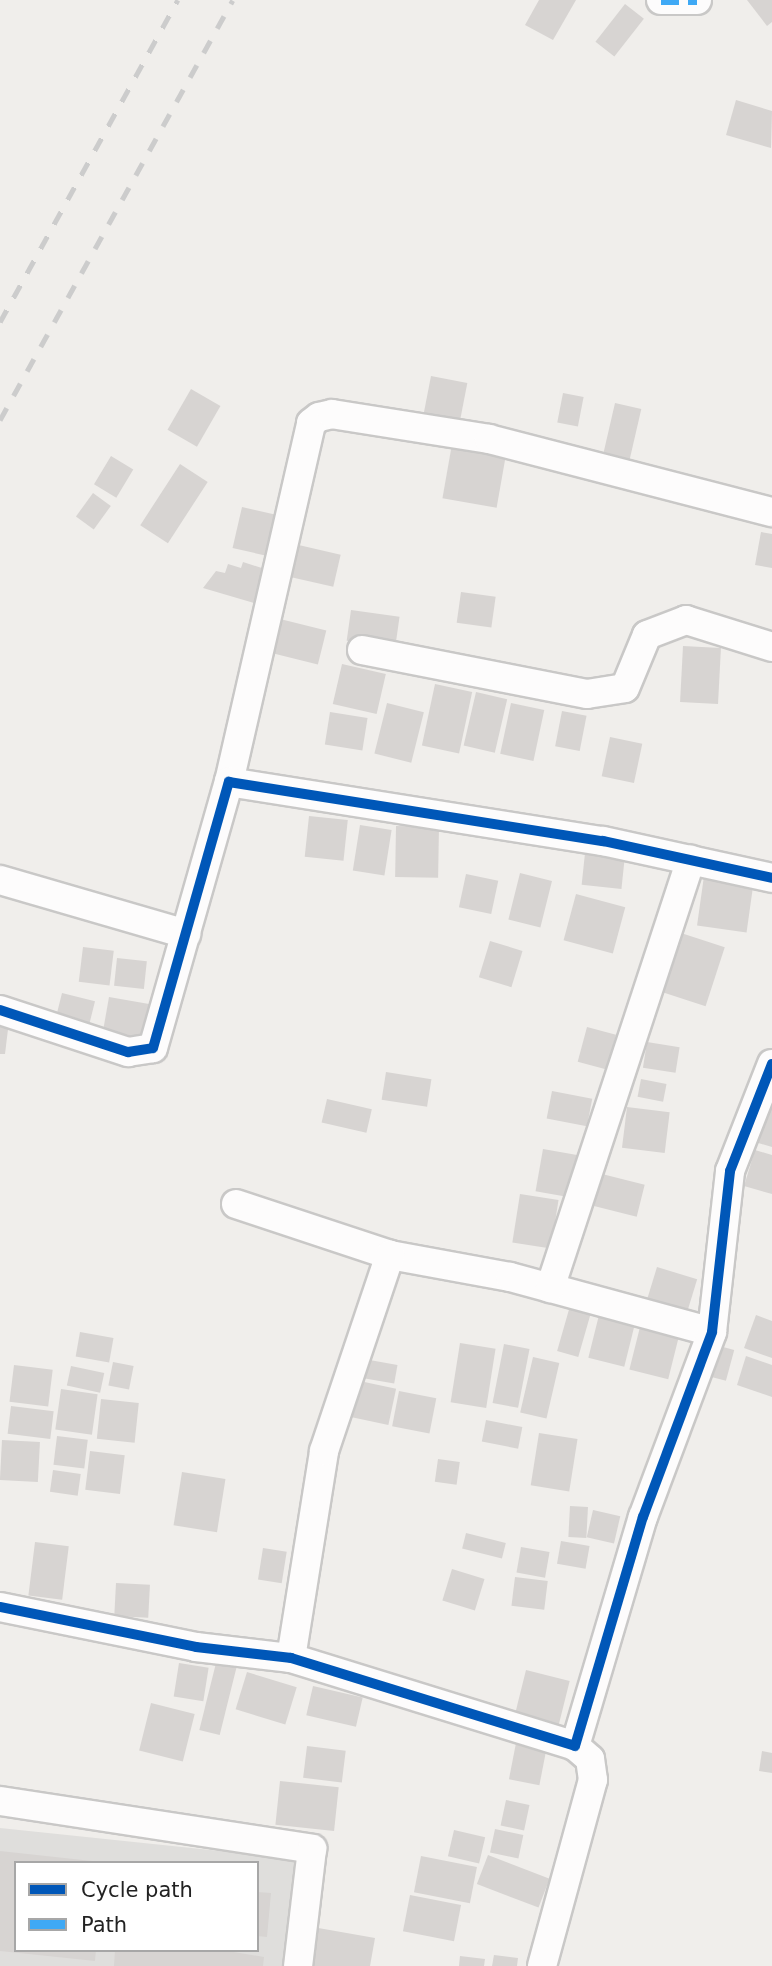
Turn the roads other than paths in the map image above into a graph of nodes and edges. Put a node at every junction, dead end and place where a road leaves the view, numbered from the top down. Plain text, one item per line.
1 (661, 0) edge
2 (698, 0) edge
3 (772, 512) edge
4 (772, 647) edge
5 (362, 650) dead end
6 (229, 782) junction
7 (691, 860) junction
8 (772, 878) edge
9 (0, 880) edge
10 (186, 934) junction
11 (0, 1010) edge
12 (772, 1064) edge
13 (236, 1204) dead end
14 (390, 1255) junction
15 (550, 1288) junction
16 (712, 1332) junction
17 (0, 1606) edge
18 (291, 1658) junction
19 (575, 1746) junction
20 (0, 1801) edge
21 (298, 1966) edge
22 (542, 1966) edge

1 - 2 street
3 - 6 street
4 - 5 street
6 - 7 street
6 - 10 street
7 - 8 street
7 - 15 street
9 - 10 street
10 - 11 street
12 - 16 street
13 - 14 street
14 - 15 street
14 - 18 street
15 - 16 street
16 - 19 street
17 - 18 street
18 - 19 street
19 - 22 street
20 - 21 street

